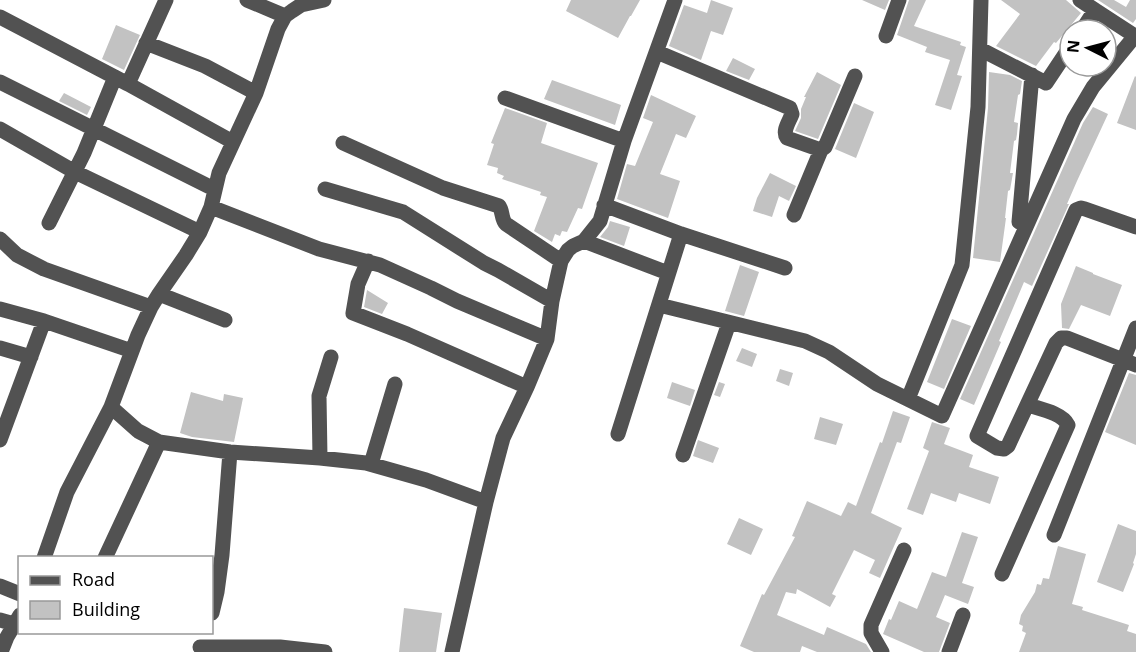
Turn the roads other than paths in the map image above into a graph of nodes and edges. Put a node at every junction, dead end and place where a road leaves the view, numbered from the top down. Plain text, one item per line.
1 (166, 0) edge
2 (247, 0) edge
3 (324, 0) edge
4 (675, 0) edge
5 (899, 0) edge
6 (981, 0) edge
7 (1080, 0) edge
8 (1095, 10) junction
9 (285, 16) junction
10 (0, 17) edge
11 (1090, 18) edge
12 (886, 36) dead end
13 (146, 43) junction
14 (980, 49) junction
15 (657, 52) junction
16 (1058, 65) edge
17 (1032, 75) junction
18 (855, 76) dead end
19 (122, 80) junction
20 (0, 82) edge
21 (256, 93) junction
22 (505, 98) dead end
23 (0, 129) edge
24 (94, 130) junction
25 (624, 141) junction
26 (233, 142) junction
27 (344, 143) dead end
28 (821, 150) junction
29 (75, 172) junction
30 (214, 189) junction
31 (325, 189) dead end
32 (604, 205) junction
33 (211, 207) junction
34 (795, 215) dead end
35 (1019, 222) dead end
36 (49, 223) dead end
37 (1136, 227) edge
38 (200, 232) junction
39 (681, 234) junction
40 (0, 239) edge
41 (584, 241) junction
42 (368, 261) junction
43 (561, 261) junction
44 (785, 268) dead end
45 (668, 273) junction
46 (155, 301) junction
47 (552, 301) junction
48 (659, 305) junction
49 (0, 309) edge
50 (225, 320) dead end
51 (44, 321) junction
52 (729, 323) junction
53 (1136, 328) edge
54 (547, 339) junction
55 (0, 348) edge
56 (132, 351) junction
57 (31, 357) junction
58 (331, 357) dead end
59 (1129, 363) edge
60 (395, 384) dead end
61 (527, 387) junction
62 (908, 399) junction
63 (1028, 405) junction
64 (111, 407) junction
65 (618, 434) dead end
66 (0, 441) edge
67 (159, 442) junction
68 (230, 452) junction
69 (683, 455) dead end
70 (320, 458) junction
71 (371, 464) junction
72 (486, 502) junction
73 (1054, 535) dead end
74 (904, 550) dead end
75 (45, 556) edge
76 (106, 556) edge
77 (1002, 574) dead end
78 (0, 586) edge
79 (18, 593) edge
80 (213, 609) edge
81 (963, 615) dead end
82 (11, 620) edge
83 (201, 644) edge
84 (1, 652) edge
85 (325, 652) edge
86 (452, 652) edge
87 (882, 652) edge
88 (949, 652) edge

1 - 13 street
2 - 9 street
3 - 9 street
4 - 15 street
5 - 12 street
6 - 14 street
7 - 8 street
8 - 11 street
8 - 62 street
9 - 21 street
10 - 19 street
13 - 19 street
13 - 21 street
14 - 17 street
14 - 62 street
15 - 25 street
15 - 28 street
16 - 17 street
17 - 35 street
18 - 28 street
19 - 24 street
19 - 26 street
20 - 24 street
21 - 26 street
22 - 25 street
23 - 29 street
24 - 29 street
24 - 30 street
25 - 32 street
26 - 30 street
27 - 43 street
28 - 34 street
29 - 36 street
29 - 38 street
30 - 33 street
31 - 47 street
32 - 39 street
32 - 41 street
33 - 38 street
33 - 42 street
37 - 63 street
38 - 46 street
39 - 44 street
39 - 45 street
40 - 46 street
41 - 43 street
41 - 45 street
42 - 54 street
42 - 61 street
43 - 47 street
45 - 48 street
46 - 50 street
46 - 56 street
47 - 54 street
48 - 52 street
48 - 65 street
49 - 51 street
51 - 56 street
51 - 57 street
52 - 62 street
52 - 69 street
53 - 59 street
54 - 61 street
55 - 57 street
56 - 64 street
57 - 66 street
58 - 70 street
59 - 63 street
59 - 73 street
60 - 71 street
61 - 72 street
63 - 77 street
64 - 67 street
64 - 75 street
67 - 68 street
67 - 76 street
68 - 70 street
68 - 80 street
70 - 71 street
71 - 72 street
72 - 86 street
74 - 87 street
78 - 79 street
81 - 88 street
82 - 84 street
83 - 85 street

